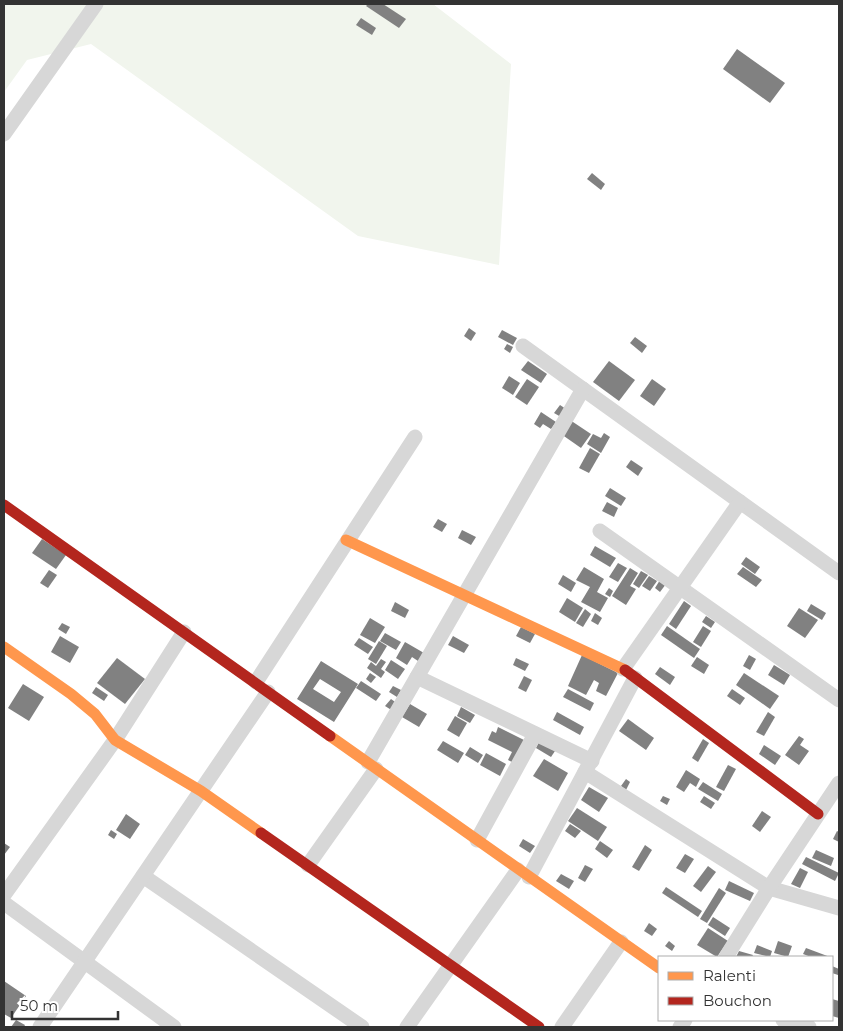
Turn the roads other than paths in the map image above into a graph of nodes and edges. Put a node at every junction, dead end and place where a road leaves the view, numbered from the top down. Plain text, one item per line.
1 (96, 4) edge
2 (4, 134) edge
3 (524, 346) dead end
4 (583, 389) junction
5 (415, 437) dead end
6 (740, 502) junction
7 (4, 505) edge
8 (600, 531) dead end
9 (346, 540) junction
10 (839, 573) edge
11 (680, 588) junction
12 (464, 595) junction
13 (184, 632) junction
14 (4, 648) edge
15 (629, 674) junction
16 (417, 677) junction
17 (256, 682) junction
18 (268, 692) junction
19 (839, 700) edge
20 (535, 734) junction
21 (115, 740) junction
22 (372, 766) junction
23 (588, 766) junction
24 (839, 783) edge
25 (201, 791) junction
26 (818, 814) junction
27 (477, 840) junction
28 (308, 865) junction
29 (524, 873) junction
30 (143, 876) junction
31 (769, 888) junction
32 (4, 894) edge
33 (4, 903) edge
34 (839, 908) edge
35 (621, 942) junction
36 (727, 956) edge
37 (83, 962) junction
38 (449, 966) junction
39 (658, 967) edge
40 (786, 1021) edge
41 (40, 1027) edge
42 (174, 1027) edge
43 (362, 1027) edge
44 (407, 1027) edge
45 (539, 1027) edge
46 (562, 1027) edge
47 (809, 1027) edge

1 - 2 street
3 - 4 street
4 - 6 street
4 - 12 street
5 - 9 street
6 - 10 street
6 - 11 street
7 - 13 street
8 - 11 street
9 - 12 street
9 - 17 street
11 - 15 street
11 - 19 street
12 - 15 street
12 - 16 street
13 - 17 street
13 - 21 street
14 - 21 street
15 - 23 street
15 - 26 street
16 - 20 street
16 - 22 street
17 - 18 street
18 - 22 street
18 - 25 street
20 - 23 street
20 - 27 street
21 - 25 street
21 - 32 street
22 - 27 street
22 - 28 street
23 - 29 street
23 - 31 street
24 - 26 street
25 - 28 street
25 - 30 street
26 - 31 street
27 - 29 street
28 - 38 street
29 - 35 street
29 - 38 street
30 - 37 street
30 - 43 street
31 - 34 street
31 - 36 street
33 - 37 street
35 - 39 street
35 - 46 street
37 - 41 street
37 - 42 street
38 - 44 street
38 - 45 street
40 - 47 street

